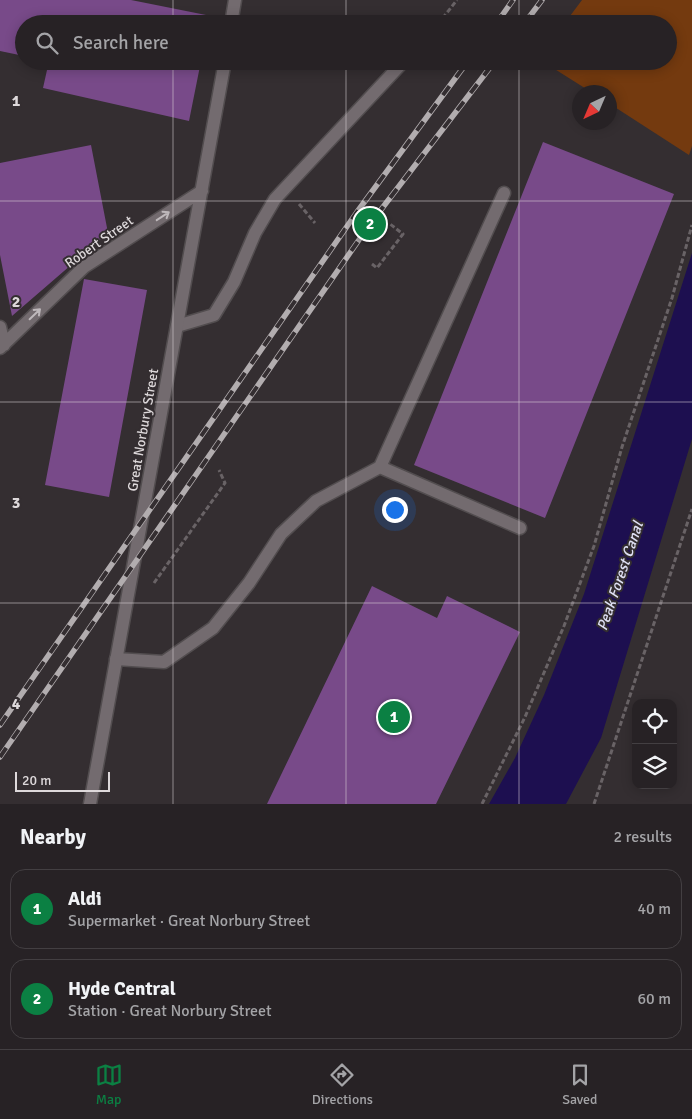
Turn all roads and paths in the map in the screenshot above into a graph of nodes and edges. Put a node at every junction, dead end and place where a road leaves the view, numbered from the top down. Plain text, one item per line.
1 (235, 0) edge
2 (457, 0) edge
3 (232, 15) edge
4 (445, 15) edge
5 (223, 70) edge
6 (396, 70) edge
7 (202, 190) junction
8 (504, 193) dead end
9 (390, 224) dead end
10 (692, 225) edge
11 (372, 264) dead end
12 (178, 326) junction
13 (0, 327) edge
14 (2, 346) edge
15 (380, 467) junction
16 (220, 470) dead end
17 (692, 510) edge
18 (520, 528) dead end
19 (129, 589) junction
20 (116, 659) junction
21 (90, 804) edge
22 (482, 804) edge
23 (594, 804) edge

1 - 3 street
2 - 4 path
5 - 7 street, Great Norbury Street
6 - 12 street
7 - 12 street, Great Norbury Street
14 -> 7 street, Robert Street
8 - 15 street
9 - 11 path
10 - 22 path
12 - 19 street, Great Norbury Street
13 - 14 street
15 - 18 street
15 - 20 street
16 - 19 path
17 - 23 path
19 - 20 street, Great Norbury Street
20 - 21 street, Great Norbury Street

